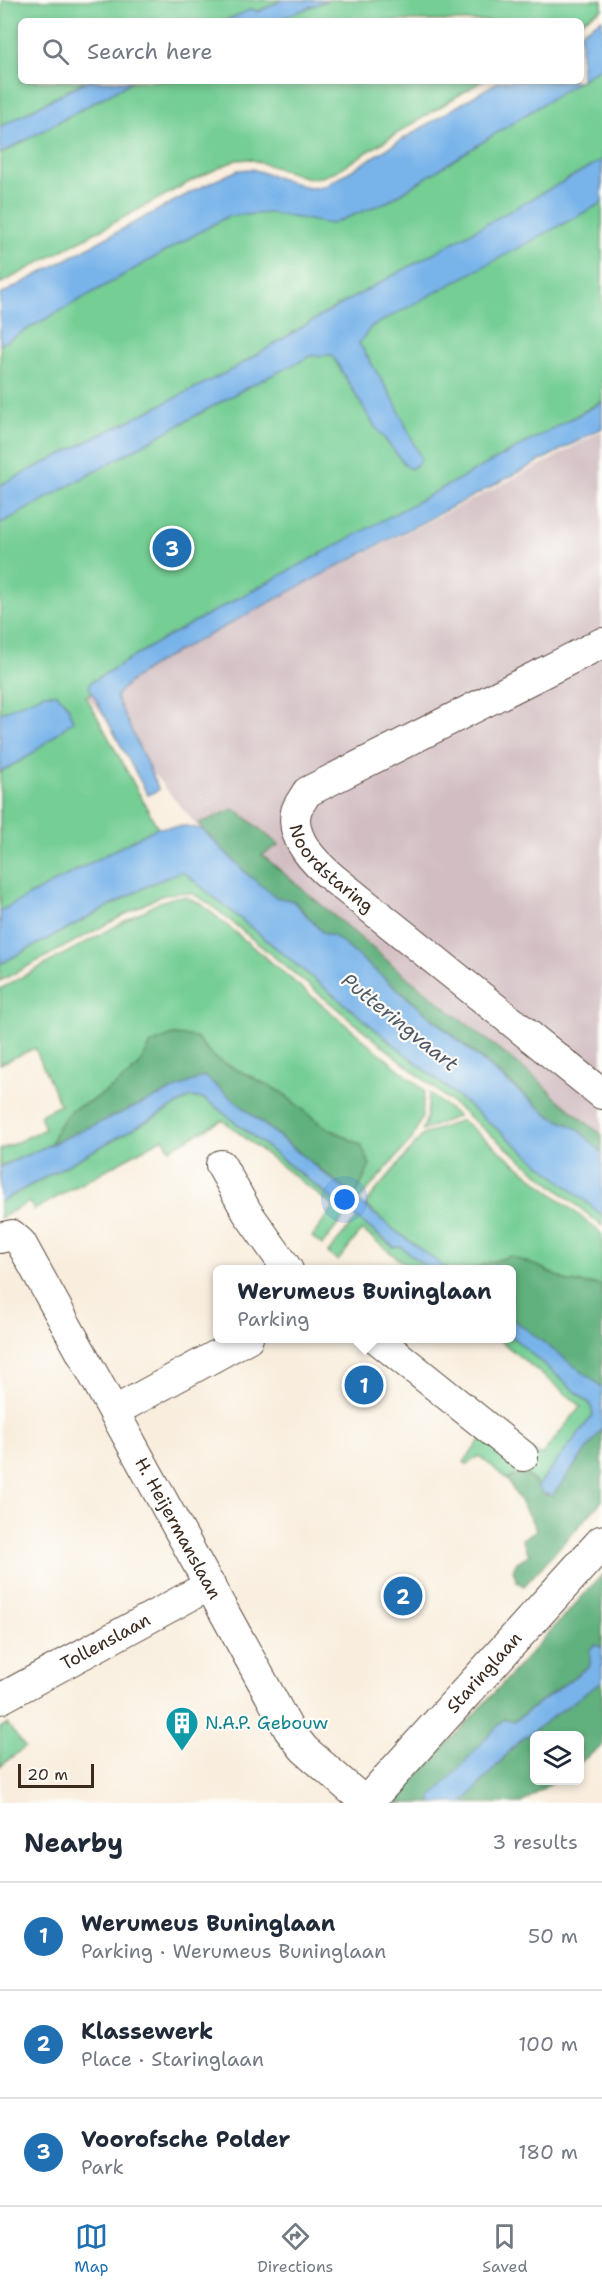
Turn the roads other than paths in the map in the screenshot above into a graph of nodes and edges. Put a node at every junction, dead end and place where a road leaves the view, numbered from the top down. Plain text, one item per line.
1 (602, 643) edge
2 (602, 1094) edge
3 (221, 1165) dead end
4 (6, 1237) edge
5 (285, 1265) edge
6 (239, 1343) edge
7 (382, 1343) edge
8 (115, 1412) junction
9 (523, 1456) dead end
10 (602, 1542) edge
11 (210, 1585) junction
12 (1, 1695) edge
13 (366, 1803) edge

1 - 2 street, Noordstaring
3 - 5 street
4 - 8 street, H. Heijermanslaan
6 - 8 street
7 - 9 street
8 - 11 street, H. Heijermanslaan
10 - 13 street, Staringlaan
11 - 12 street, Tollenslaan
11 - 13 street, H. Heijermanslaan

